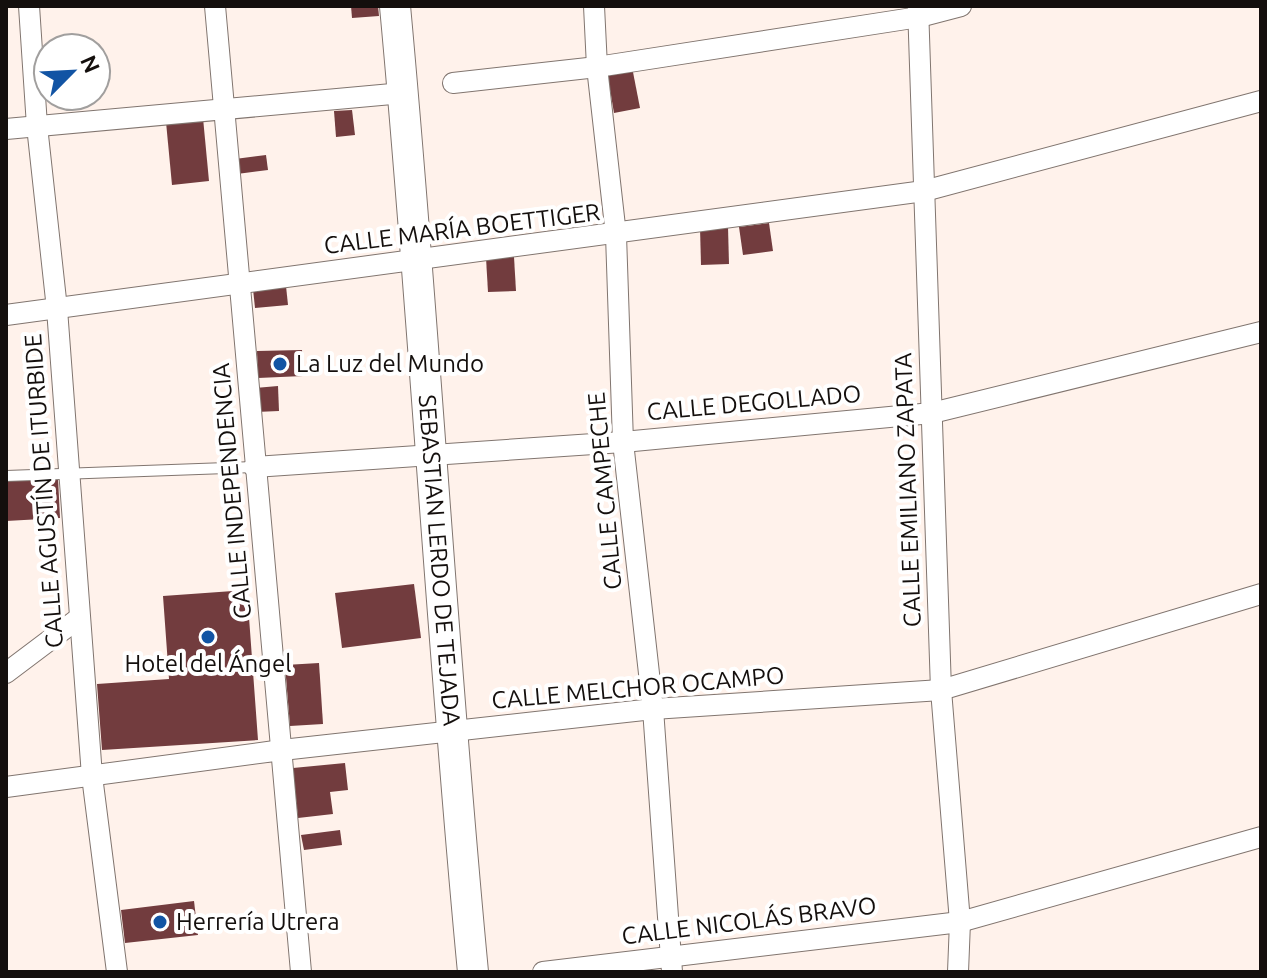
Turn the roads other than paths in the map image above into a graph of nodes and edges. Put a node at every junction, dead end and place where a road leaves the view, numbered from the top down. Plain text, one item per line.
1 (29, 6) edge
2 (215, 6) edge
3 (395, 6) edge
4 (594, 6) edge
5 (961, 6) edge
6 (918, 11) edge
7 (597, 67) junction
8 (453, 83) dead end
9 (403, 93) junction
10 (1261, 101) edge
11 (224, 108) junction
12 (37, 126) junction
13 (6, 129) edge
14 (924, 191) junction
15 (616, 235) junction
16 (414, 261) junction
17 (241, 283) junction
18 (57, 309) junction
19 (6, 315) edge
20 (1261, 332) edge
21 (932, 413) junction
22 (623, 442) junction
23 (434, 455) junction
24 (254, 467) junction
25 (70, 472) junction
26 (6, 476) edge
27 (1261, 594) edge
28 (79, 618) junction
29 (6, 673) edge
30 (941, 690) junction
31 (653, 709) junction
32 (450, 732) junction
33 (282, 750) junction
34 (92, 776) junction
35 (6, 787) edge
36 (1261, 837) edge
37 (960, 922) junction
38 (672, 964) edge
39 (117, 972) edge
40 (301, 972) edge
41 (473, 972) edge
42 (543, 972) edge
43 (958, 972) edge

1 - 12 street, CALLE AGUSTÍN DE ITURBIDE
2 - 11 street, CALLE INDEPENDENCIA
3 - 9 main road, SEBASTIAN LERDO DE TEJADA
4 - 7 street, CALLE CAMPECHE
5 - 6 street
6 - 7 street
6 - 14 street, CALLE EMILIANO ZAPATA
7 - 8 street
7 - 15 street, CALLE CAMPECHE
9 - 11 street
9 - 16 main road, SEBASTIAN LERDO DE TEJADA
10 - 14 street, CALLE MARÍA BOETTIGER
11 - 12 street
11 - 17 street, CALLE INDEPENDENCIA
12 - 13 street
12 - 18 street, CALLE AGUSTÍN DE ITURBIDE
14 - 15 street, CALLE MARÍA BOETTIGER
14 - 21 street, CALLE EMILIANO ZAPATA
15 - 16 street, CALLE MARÍA BOETTIGER
15 - 22 street, CALLE CAMPECHE
16 - 17 street, CALLE MARÍA BOETTIGER
16 - 23 main road, SEBASTIAN LERDO DE TEJADA
17 - 18 street, CALLE MARÍA BOETTIGER
17 - 24 street, CALLE INDEPENDENCIA
18 - 19 street, CALLE MARÍA BOETTIGER
18 - 25 street, CALLE AGUSTÍN DE ITURBIDE
20 - 21 street, CALLE DEGOLLADO
21 - 22 street, CALLE DEGOLLADO
21 - 30 street, CALLE EMILIANO ZAPATA
22 - 23 street, CALLE DEGOLLADO
22 - 31 street, CALLE CAMPECHE
23 - 24 street, CALLE DEGOLLADO
23 - 32 main road, SEBASTIAN LERDO DE TEJADA
24 - 25 lane, CALLE DEGOLLADO
24 - 33 street, CALLE INDEPENDENCIA
25 - 26 lane, CALLE DEGOLLADO
25 - 28 street, CALLE AGUSTÍN DE ITURBIDE
27 - 30 street, CALLE MELCHOR OCAMPO
28 - 29 street
28 - 34 street, CALLE AGUSTÍN DE ITURBIDE
30 - 31 street, CALLE MELCHOR OCAMPO
30 - 37 street, CALLE EMILIANO ZAPATA
31 - 32 street, CALLE MELCHOR OCAMPO
31 - 38 street, CALLE CAMPECHE
32 - 33 street, CALLE MELCHOR OCAMPO
32 - 41 main road, SEBASTIAN LERDO DE TEJADA
33 - 34 street, CALLE MELCHOR OCAMPO
33 - 40 street, CALLE INDEPENDENCIA
34 - 35 street, CALLE MELCHOR OCAMPO
34 - 39 street, CALLE AGUSTÍN DE ITURBIDE
36 - 37 street, CALLE NICOLÁS BRAVO
37 - 38 street, CALLE NICOLÁS BRAVO
37 - 43 street, CALLE EMILIANO ZAPATA
38 - 42 street, CALLE NICOLÁS BRAVO

